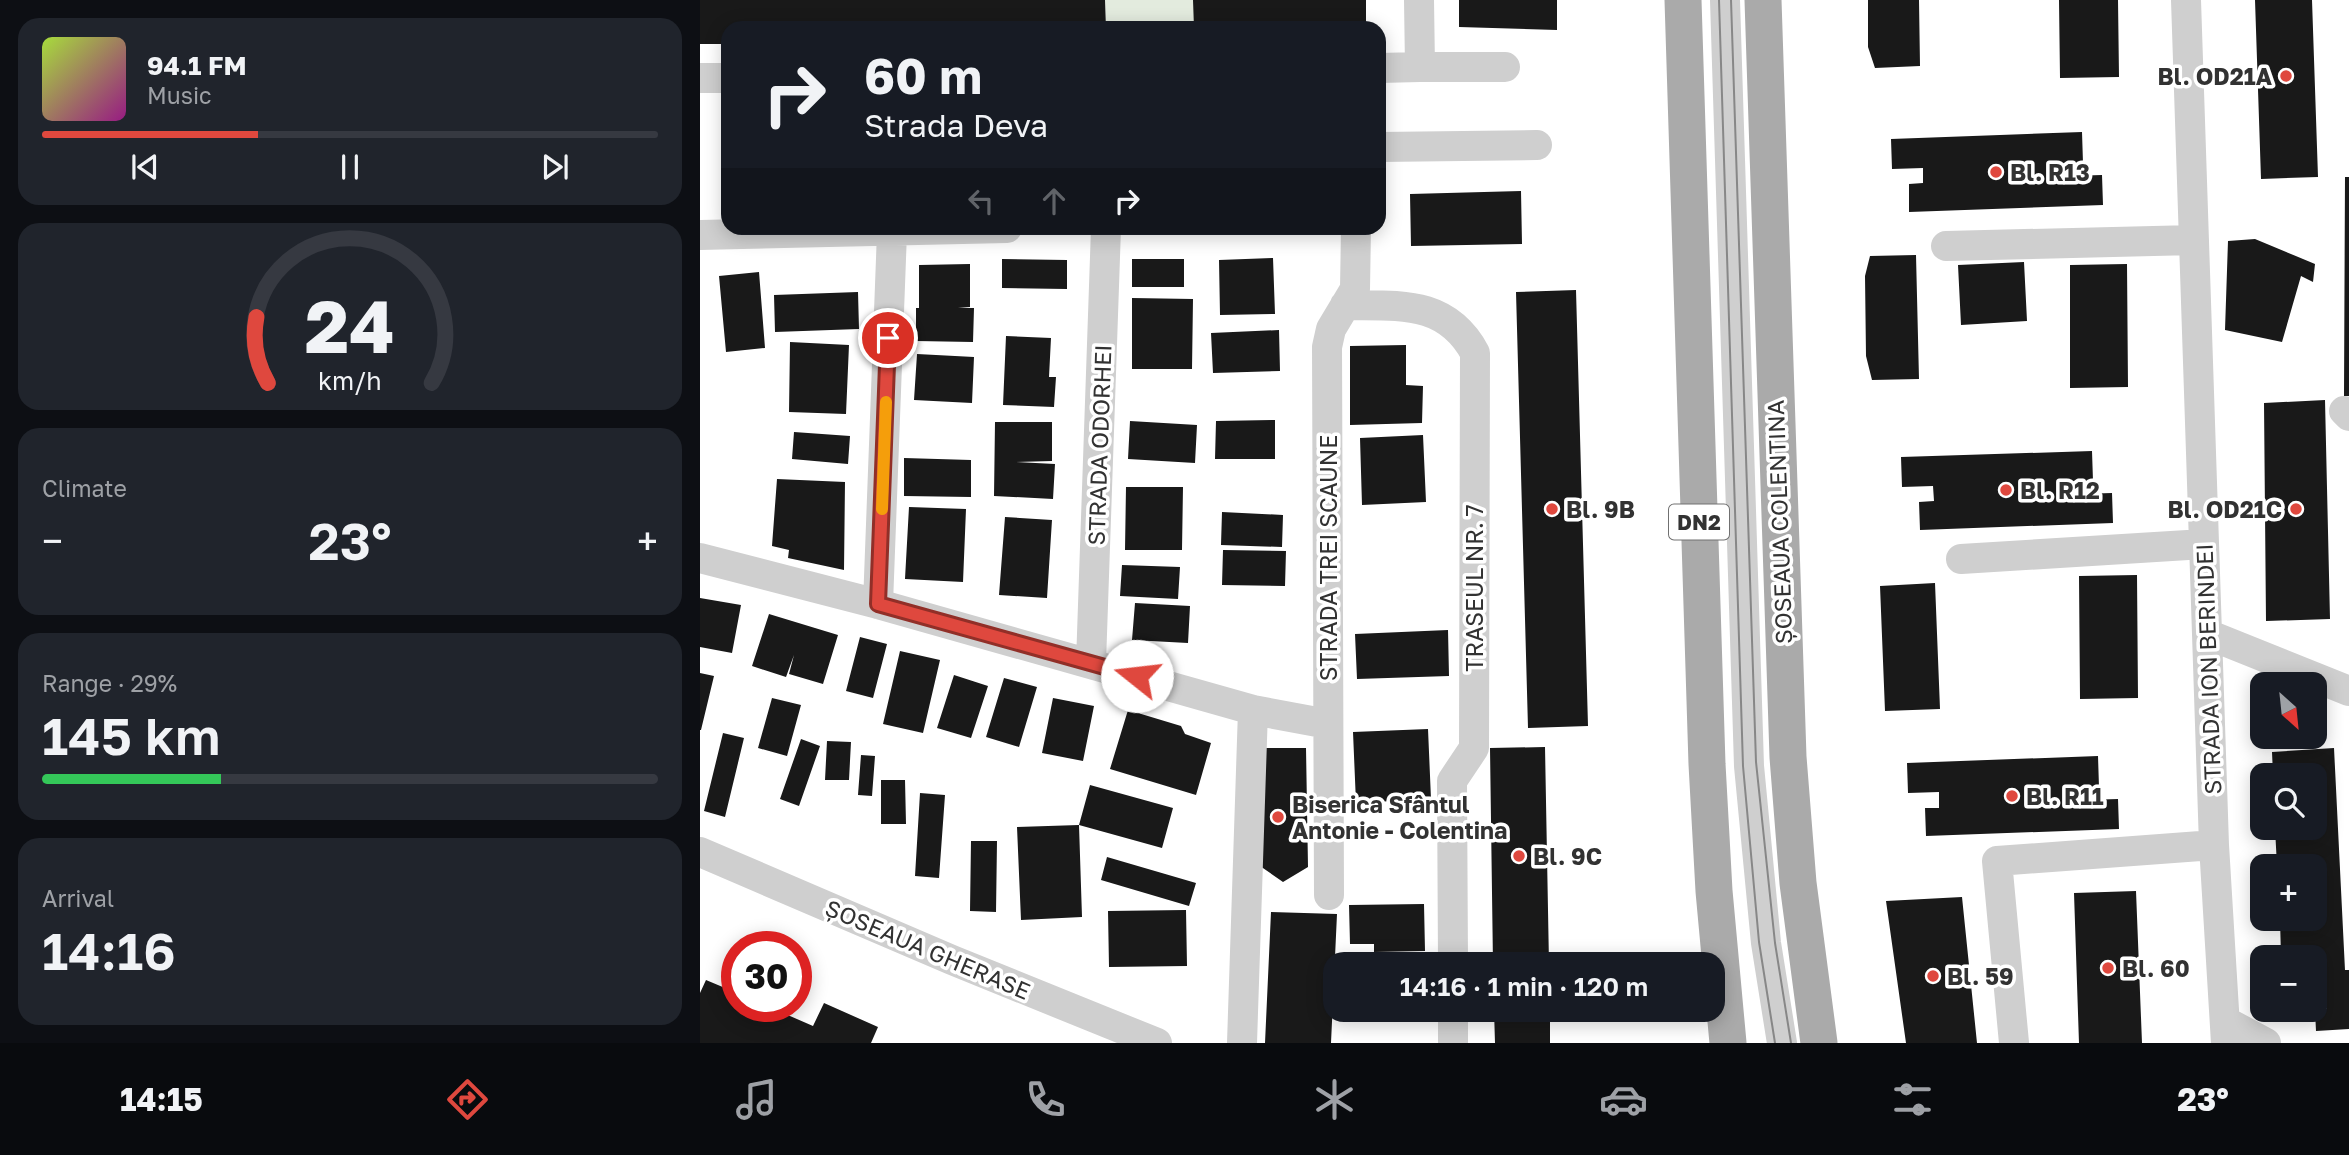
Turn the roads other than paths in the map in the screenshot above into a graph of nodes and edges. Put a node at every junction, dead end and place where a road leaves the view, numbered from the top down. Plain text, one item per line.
1 (1419, 0) edge
2 (1683, 0) edge
3 (1725, 0) edge
4 (1763, 0) edge
5 (2186, 0) edge
6 (1420, 67) junction
7 (1505, 67) dead end
8 (1386, 68) edge
9 (700, 78) edge
10 (721, 78) edge
11 (1537, 145) dead end
12 (1386, 147) edge
13 (748, 235) edge
14 (892, 235) edge
15 (1106, 235) edge
16 (1356, 235) edge
17 (700, 236) edge
18 (2194, 240) junction
19 (1947, 246) dead end
20 (1345, 305) junction
21 (1741, 531) junction
22 (2204, 544) junction
23 (700, 558) edge
24 (1961, 559) dead end
25 (1781, 573) junction
26 (878, 604) junction
27 (2207, 634) junction
28 (1091, 663) junction
29 (2349, 691) edge
30 (1253, 710) junction
31 (1328, 724) junction
32 (2214, 845) junction
33 (700, 852) edge
34 (1328, 895) dead end
35 (1452, 952) edge
36 (1453, 1022) edge
37 (2225, 1032) edge
38 (1157, 1043) edge
39 (1242, 1043) edge
40 (1453, 1043) edge
41 (1728, 1043) edge
42 (1782, 1043) edge
43 (1819, 1043) edge
44 (2014, 1043) edge
45 (2266, 1043) edge

1 - 6 street
2 - 41 main road, DN2
3 - 21 street
4 - 25 main road, ȘOSEAUA COLENTINA
5 - 18 street, STRADA ION BERINDEI
6 - 7 street
6 - 8 street
9 - 10 street
11 - 12 street
13 - 17 street
14 - 26 street
15 - 28 street, STRADA ODORHEI
16 - 20 street, STRADA TREI SCAUNE
18 - 19 street
18 - 22 street, STRADA ION BERINDEI
20 - 31 street, STRADA TREI SCAUNE
20 - 35 street, TRASEUL NR. 7
21 - 25 street
21 - 42 street
22 - 24 street
22 - 27 street, STRADA ION BERINDEI
23 - 26 street
25 - 43 main road, ȘOSEAUA COLENTINA
26 - 28 street
27 - 29 street
27 - 32 street, STRADA ION BERINDEI
28 - 30 street
30 - 31 street
30 - 39 street
31 - 34 street, STRADA TREI SCAUNE
32 - 37 street, STRADA ION BERINDEI
32 - 44 street
33 - 38 street, ȘOSEAUA GHERASE
36 - 40 street
37 - 45 street

